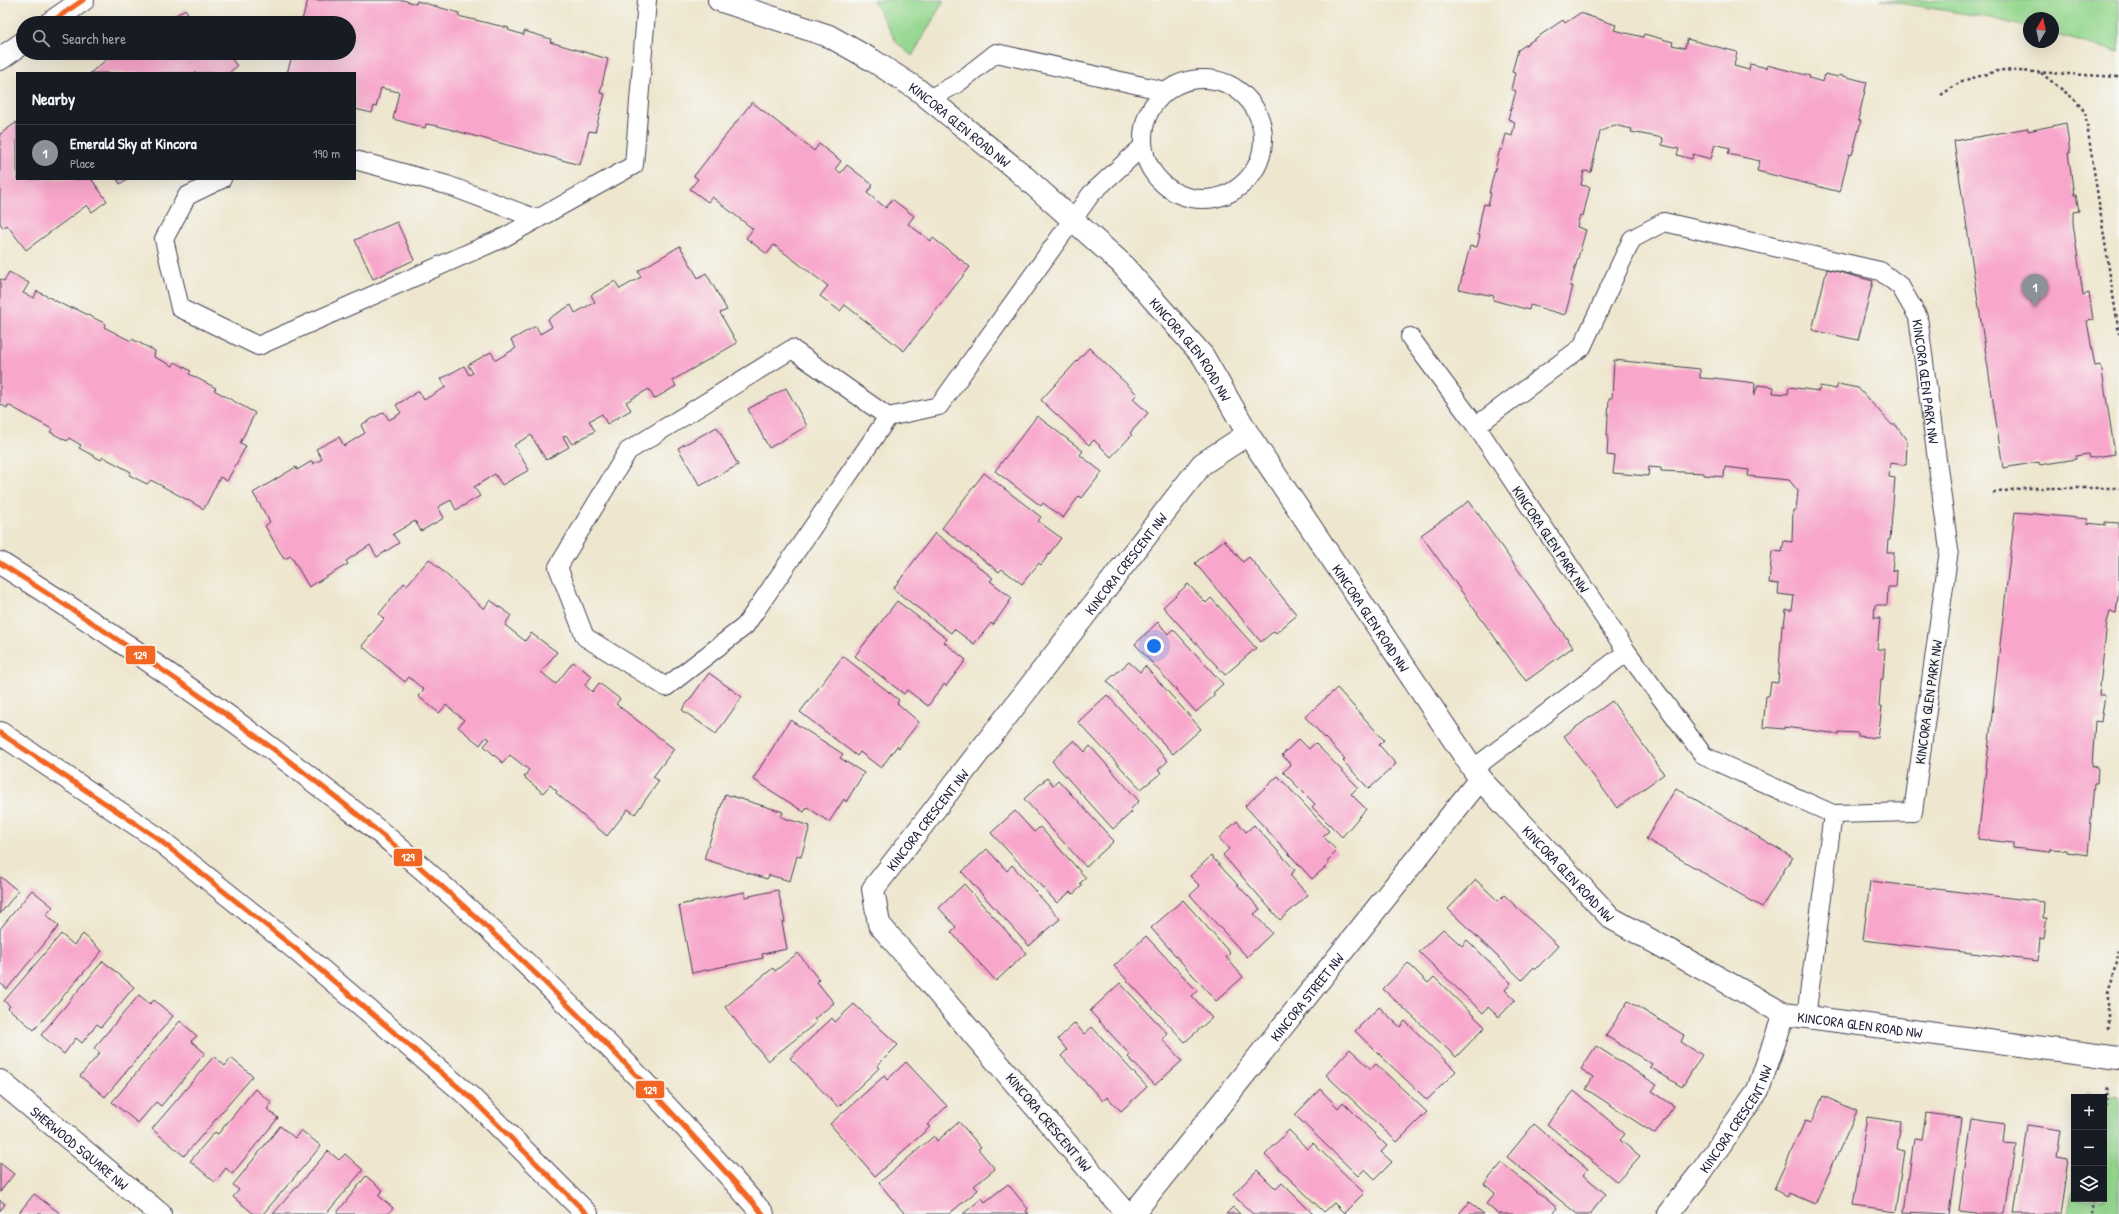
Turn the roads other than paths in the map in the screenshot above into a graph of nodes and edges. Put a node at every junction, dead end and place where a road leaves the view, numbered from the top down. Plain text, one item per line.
1 (83, 0) edge
2 (647, 0) edge
3 (719, 0) edge
4 (60, 16) edge
5 (16, 48) edge
6 (0, 59) edge
7 (1165, 91) junction
8 (930, 99) junction
9 (1142, 147) junction
10 (356, 160) edge
11 (220, 180) edge
12 (537, 219) junction
13 (1073, 221) junction
14 (1410, 337) dead end
15 (888, 417) junction
16 (1476, 426) junction
17 (1248, 434) junction
18 (0, 563) edge
19 (1626, 652) junction
20 (0, 733) edge
21 (1476, 774) junction
22 (1833, 814) junction
23 (1784, 1014) junction
24 (1806, 1016) junction
25 (2119, 1058) edge
26 (0, 1080) edge
27 (160, 1214) edge
28 (587, 1214) edge
29 (763, 1214) edge
30 (1127, 1214) edge
31 (1133, 1214) edge
32 (1668, 1214) edge

1 - 4 street
2 - 12 lane
3 - 8 street, KINCORA GLEN ROAD NW
5 - 6 street
7 - 8 lane
7 - 9 lane
7 - 9 lane
8 - 13 street, KINCORA GLEN ROAD NW
9 - 13 lane
10 - 12 lane
11 - 12 lane
13 - 15 lane
13 - 17 street, KINCORA GLEN ROAD NW
14 - 16 lane, KINCORA GLEN PARK NW
15 - 15 lane
16 - 19 lane, KINCORA GLEN PARK NW
16 - 22 lane, KINCORA GLEN PARK NW
17 - 21 street, KINCORA GLEN ROAD NW
17 - 30 street, KINCORA CRESCENT NW
18 - 29 street
19 - 21 lane
19 - 22 lane, KINCORA GLEN PARK NW
20 - 28 street
21 - 23 street, KINCORA GLEN ROAD NW
21 - 31 street, KINCORA STREET NW
22 - 24 lane
23 - 24 street, KINCORA GLEN ROAD NW
23 - 32 street, KINCORA CRESCENT NW
24 - 25 street, KINCORA GLEN ROAD NW
26 - 27 street, SHERWOOD SQUARE NW

